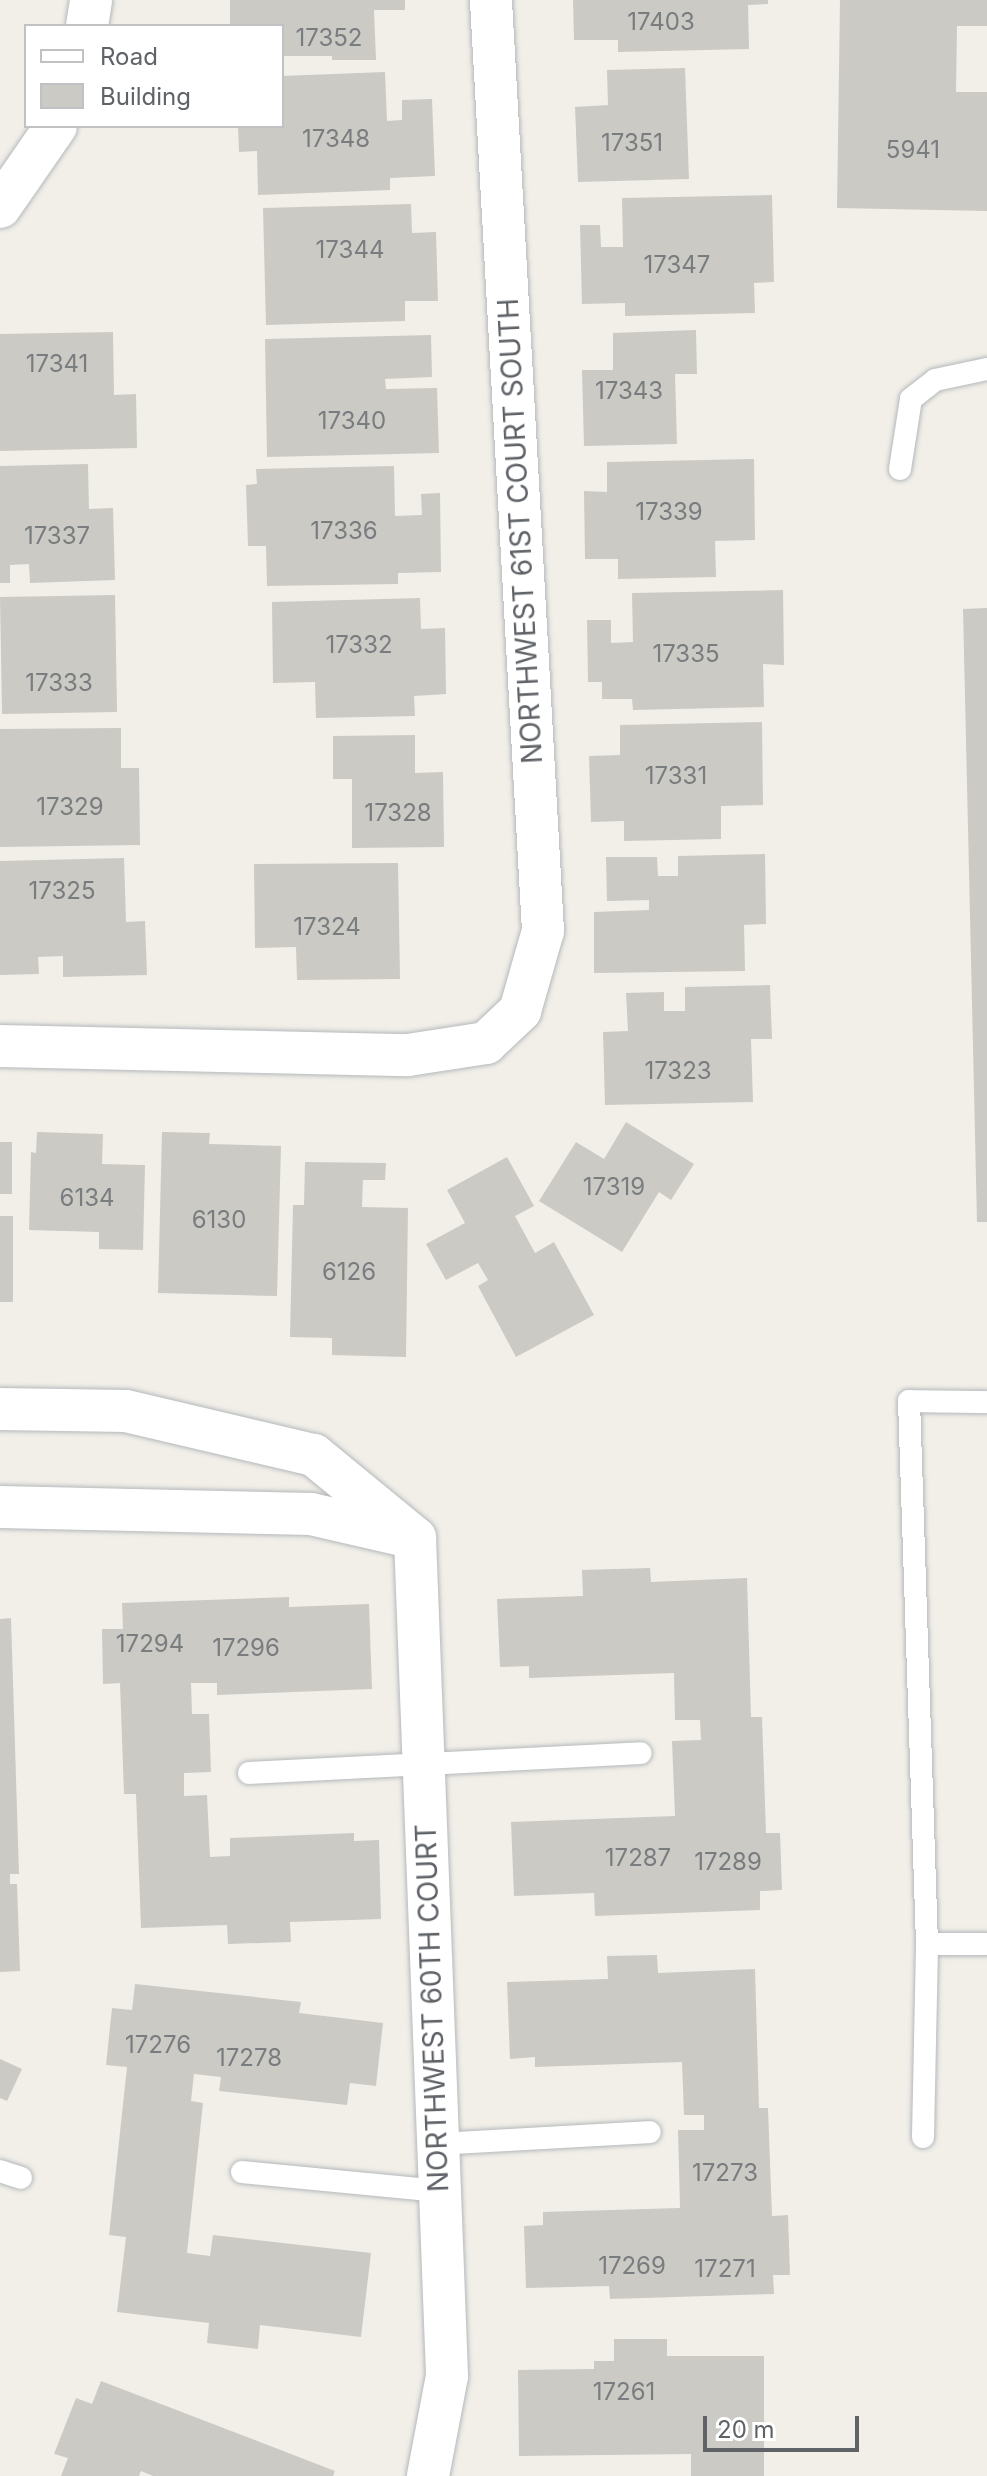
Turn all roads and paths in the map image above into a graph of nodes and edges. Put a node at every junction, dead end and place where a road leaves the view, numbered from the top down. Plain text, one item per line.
1 (91, 0) edge
2 (491, 0) edge
3 (87, 24) edge
4 (55, 128) edge
5 (0, 207) edge
6 (987, 369) edge
7 (900, 469) dead end
8 (0, 1046) edge
9 (987, 1402) edge
10 (0, 1409) edge
11 (0, 1507) edge
12 (415, 1538) junction
13 (640, 1753) dead end
14 (423, 1764) junction
15 (249, 1773) dead end
16 (927, 1944) junction
17 (987, 1944) edge
18 (650, 2132) dead end
19 (923, 2137) dead end
20 (437, 2144) junction
21 (242, 2172) dead end
22 (439, 2191) junction
23 (428, 2476) edge

1 - 3 street
2 - 8 street, NORTHWEST 61ST COURT SOUTH
4 - 5 street
6 - 7 lane
9 - 16 lane
10 - 12 street
11 - 12 street
12 - 14 street, NORTHWEST 60TH COURT
13 - 14 lane
14 - 15 lane
14 - 20 street, NORTHWEST 60TH COURT
16 - 17 lane
16 - 19 lane
18 - 20 lane
20 - 22 street, NORTHWEST 60TH COURT
21 - 22 lane
22 - 23 street, NORTHWEST 60TH COURT

